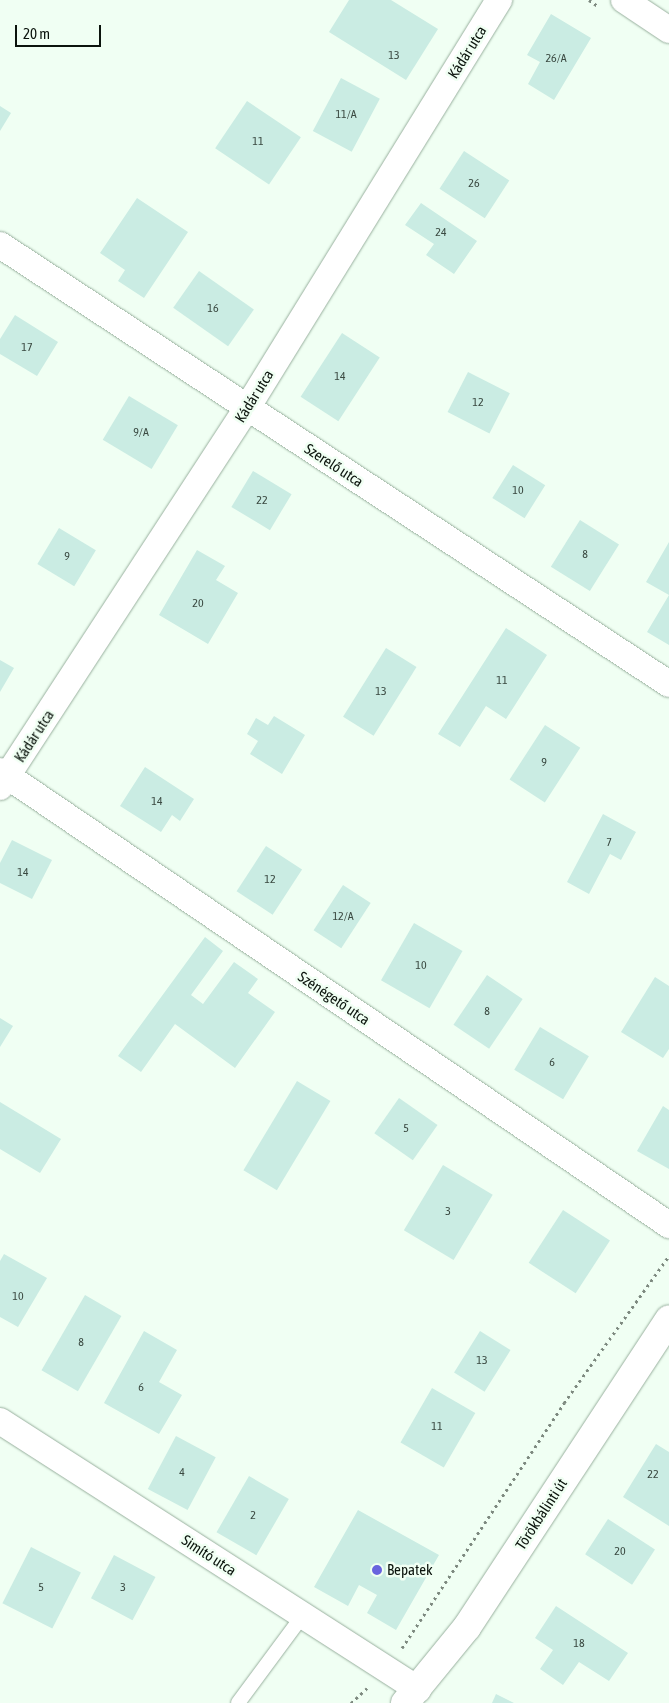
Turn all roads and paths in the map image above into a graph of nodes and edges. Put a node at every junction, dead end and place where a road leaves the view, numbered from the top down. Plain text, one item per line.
1 (499, 0) edge
2 (624, 0) edge
3 (669, 30) edge
4 (0, 245) edge
5 (247, 408) junction
6 (669, 684) edge
7 (2, 778) edge
8 (669, 1224) edge
9 (669, 1256) edge
10 (669, 1318) edge
11 (0, 1421) edge
12 (303, 1615) junction
13 (388, 1670) junction
14 (412, 1696) edge
15 (238, 1703) edge
16 (351, 1703) edge

1 - 5 street, Kádár utca
2 - 3 street
4 - 5 street, Szerelő utca
5 - 6 street, Szerelő utca
5 - 7 street, Kádár utca
7 - 8 street, Szénégető utca
9 - 13 path
10 - 14 main road, Törökbálinti út
11 - 12 street, Simító utca
12 - 13 street, Simító utca
12 - 15 lane
13 - 14 street, Simító utca
13 - 16 path

